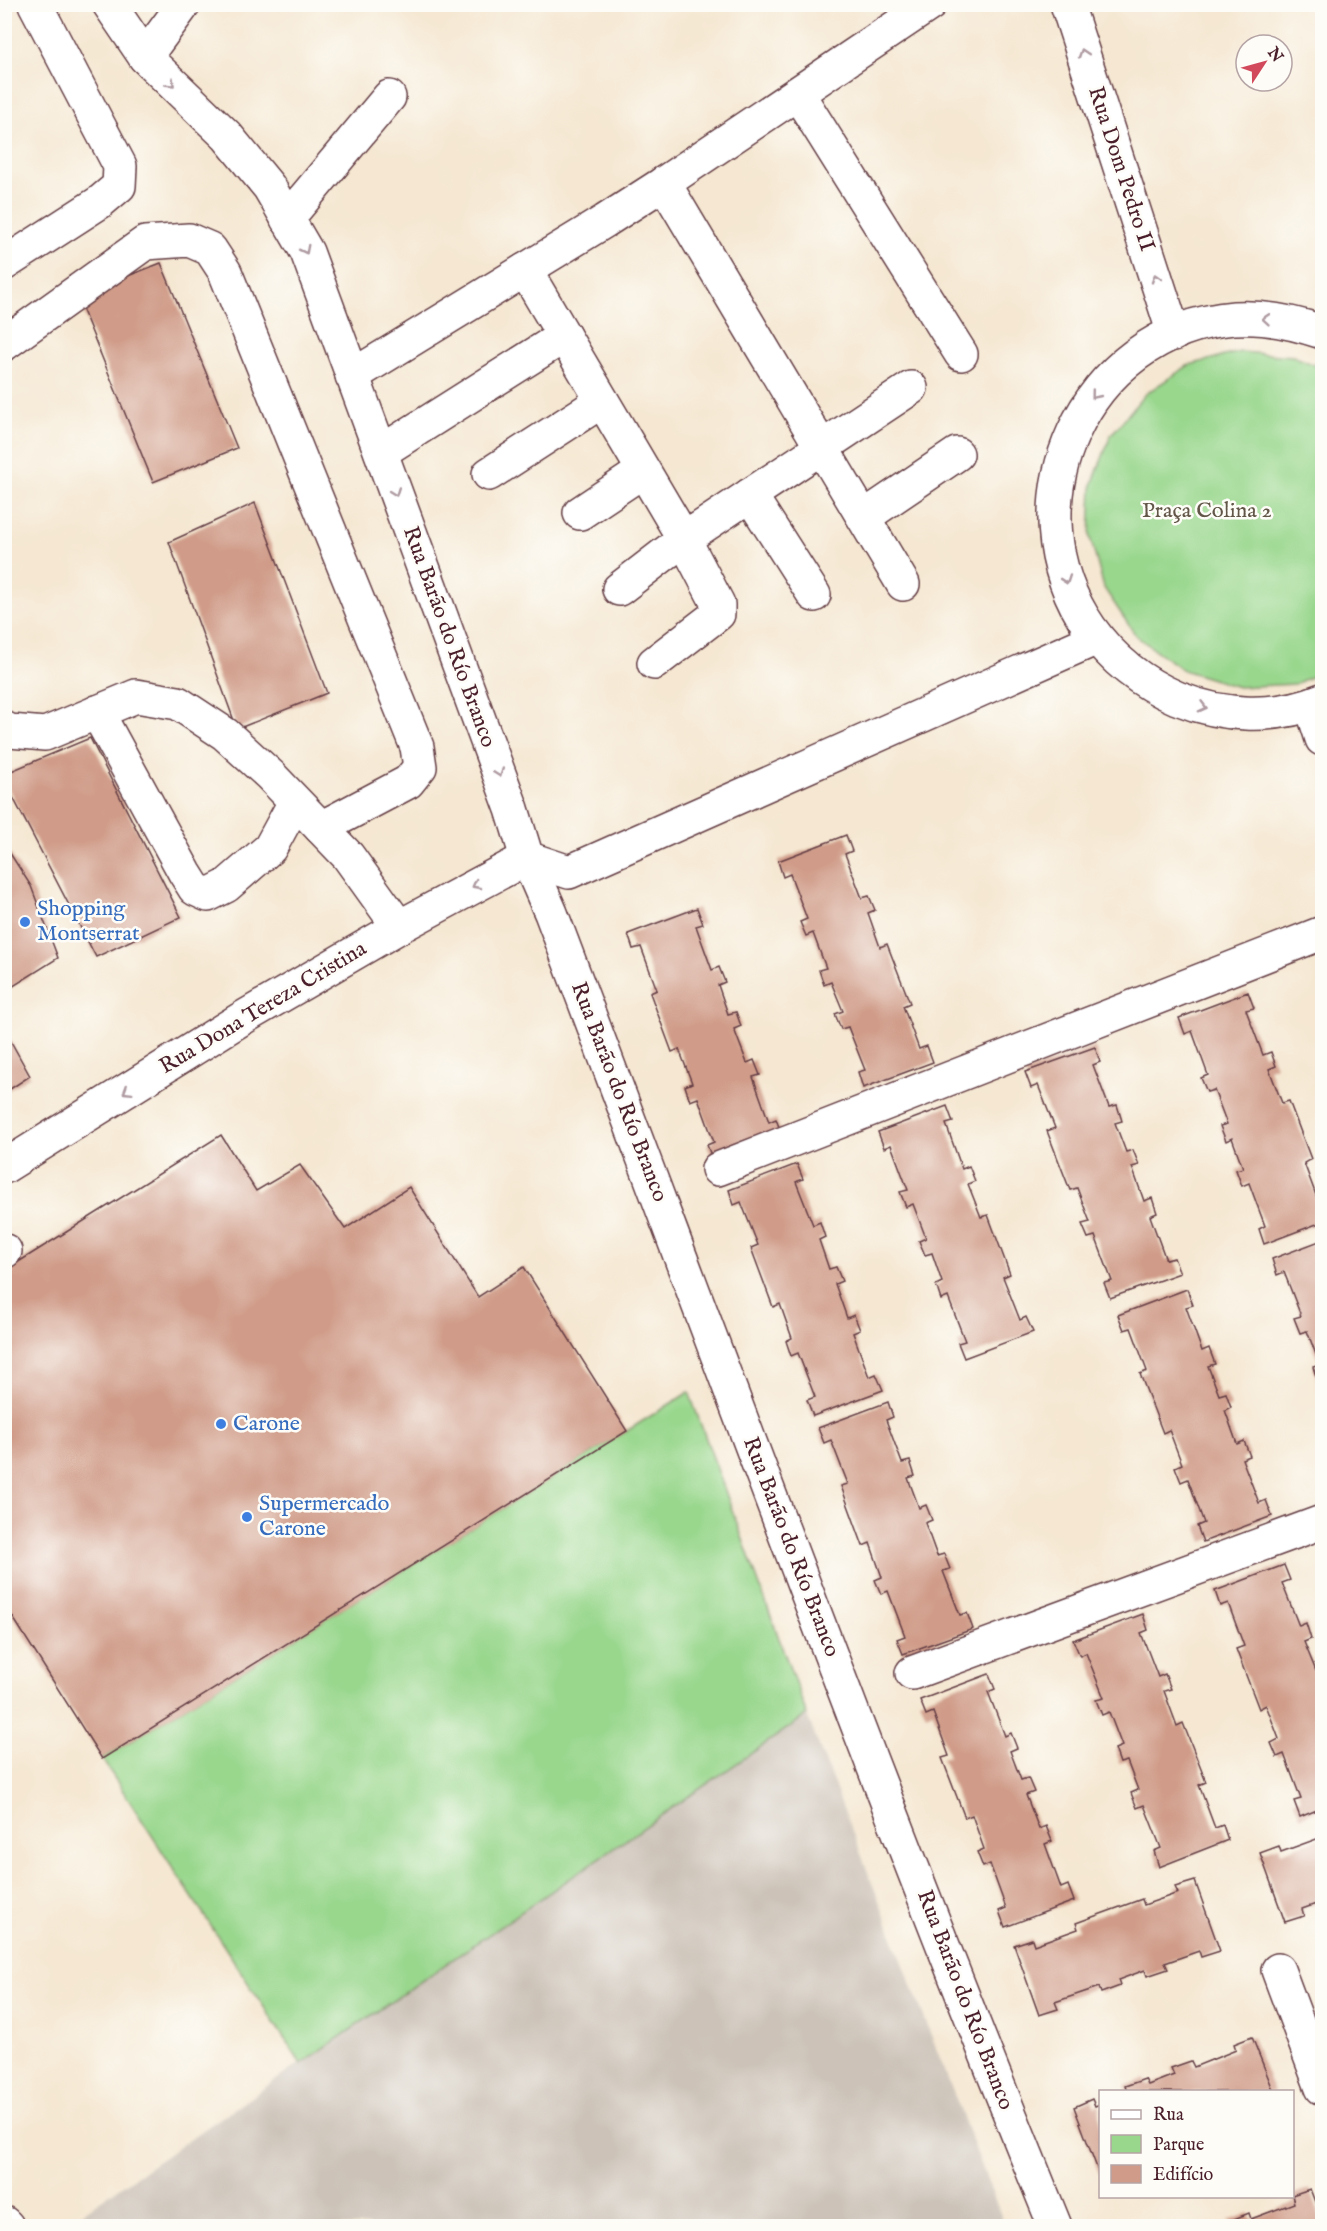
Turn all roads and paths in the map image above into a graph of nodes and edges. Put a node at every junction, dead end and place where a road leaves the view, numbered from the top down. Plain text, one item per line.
1 (35, 4) edge
2 (109, 4) edge
3 (184, 4) edge
4 (930, 4) edge
5 (1067, 4) edge
6 (145, 57) junction
7 (798, 94) junction
8 (389, 98) dead end
9 (664, 183) junction
10 (287, 219) junction
11 (4, 264) edge
12 (525, 270) junction
13 (1323, 332) edge
14 (1174, 334) junction
15 (564, 336) junction
16 (4, 344) edge
17 (961, 354) dead end
18 (352, 376) junction
19 (910, 388) dead end
20 (602, 401) junction
21 (822, 447) junction
22 (381, 452) junction
23 (957, 454) dead end
24 (643, 471) junction
25 (489, 474) dead end
26 (750, 495) junction
27 (580, 513) dead end
28 (864, 517) junction
29 (684, 539) junction
30 (903, 584) dead end
31 (619, 589) dead end
32 (814, 596) dead end
33 (1097, 638) junction
34 (654, 663) dead end
35 (1317, 703) edge
36 (97, 712) junction
37 (4, 728) edge
38 (1323, 739) edge
39 (295, 802) junction
40 (321, 828) junction
41 (527, 858) junction
42 (399, 927) junction
43 (1323, 933) edge
44 (4, 1167) edge
45 (718, 1169) dead end
46 (1323, 1522) edge
47 (912, 1673) dead end
48 (1278, 1970) dead end
49 (1323, 2088) edge
50 (1055, 2226) edge

1 - 11 street
2 - 6 street, Rua Barão do Río Branco
3 - 6 street
4 - 7 street
14 -> 5 street, Rua Dom Pedro II
6 -> 10 street, Rua Barão do Río Branco
7 - 9 street
7 - 17 street
8 - 10 street
9 - 12 street
9 - 21 street
10 -> 18 street, Rua Barão do Río Branco
12 - 15 street
12 - 18 street
13 -> 14 street
14 -> 33 street
15 - 20 street
15 - 22 street
16 - 40 street
18 - 22 street, Rua Barão do Río Branco
19 - 21 street
20 - 24 street
20 - 25 street
21 - 26 street
21 - 28 street
22 -> 41 street, Rua Barão do Río Branco
23 - 28 street
24 - 27 street
24 - 29 street
26 - 29 street
26 - 32 street
28 - 30 street
29 - 31 street
29 - 34 street
33 -> 35 street
33 - 41 street
35 - 38 street
36 - 37 street
36 - 39 street
36 - 39 street
39 - 40 street
40 - 42 street
41 -> 42 street, Rua Dona Tereza Cristina
41 - 50 street, Rua Barão do Río Branco
42 -> 44 street, Rua Dona Tereza Cristina
43 - 45 street
46 - 47 street
48 - 49 street

